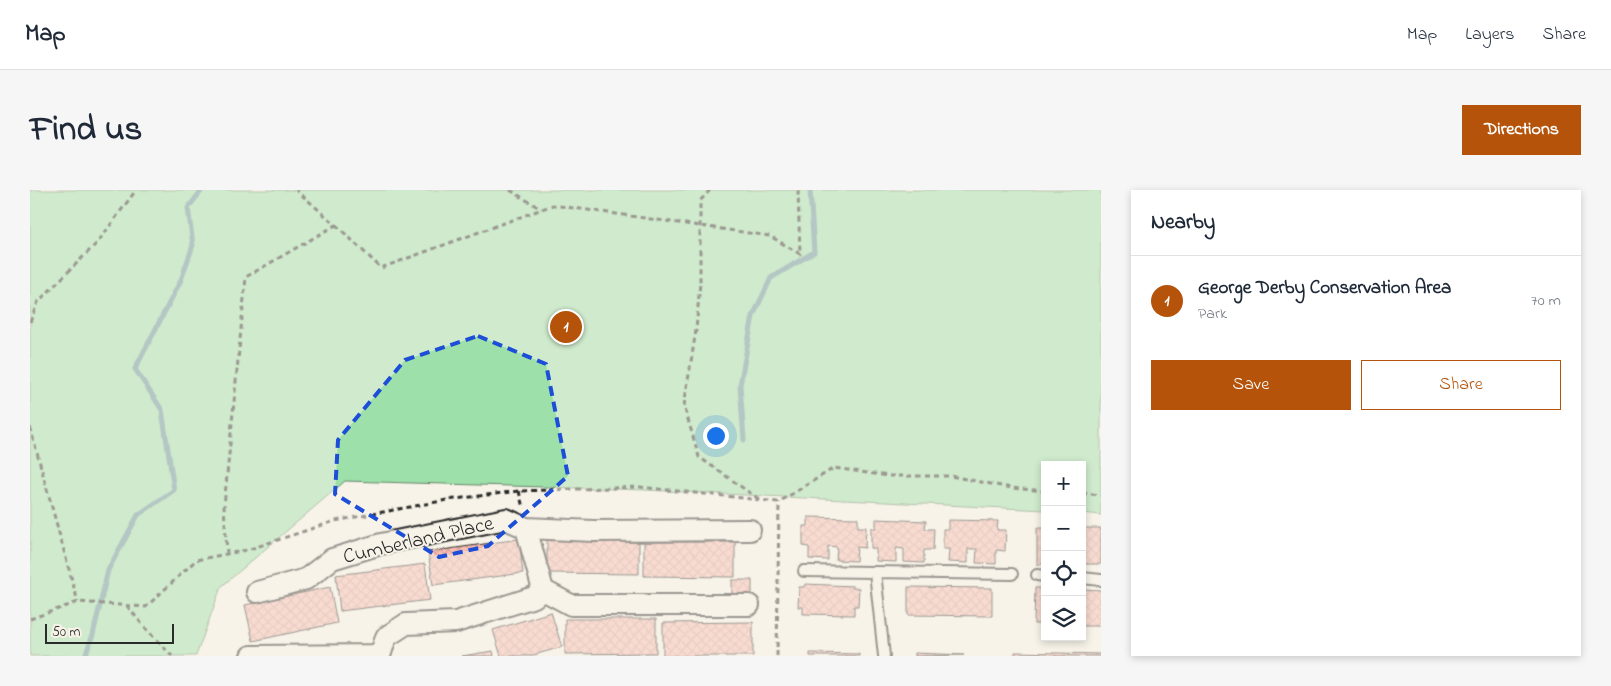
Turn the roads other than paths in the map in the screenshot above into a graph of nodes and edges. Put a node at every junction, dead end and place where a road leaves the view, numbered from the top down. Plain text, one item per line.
1 (526, 528) junction
2 (750, 530) dead end
3 (804, 571) dead end
4 (875, 572) junction
5 (1012, 574) dead end
6 (1086, 578) edge
7 (1101, 580) edge
8 (543, 590) junction
9 (257, 592) dead end
10 (749, 605) dead end
11 (380, 655) edge
12 (251, 656) edge
13 (884, 656) edge

1 - 2 street, Cumberland Place
1 - 8 street, Cumberland Place
1 - 9 street, Cumberland Place
3 - 4 lane
4 - 5 lane
4 - 13 lane
6 - 7 lane
8 - 10 street
8 - 11 street
11 - 12 street

